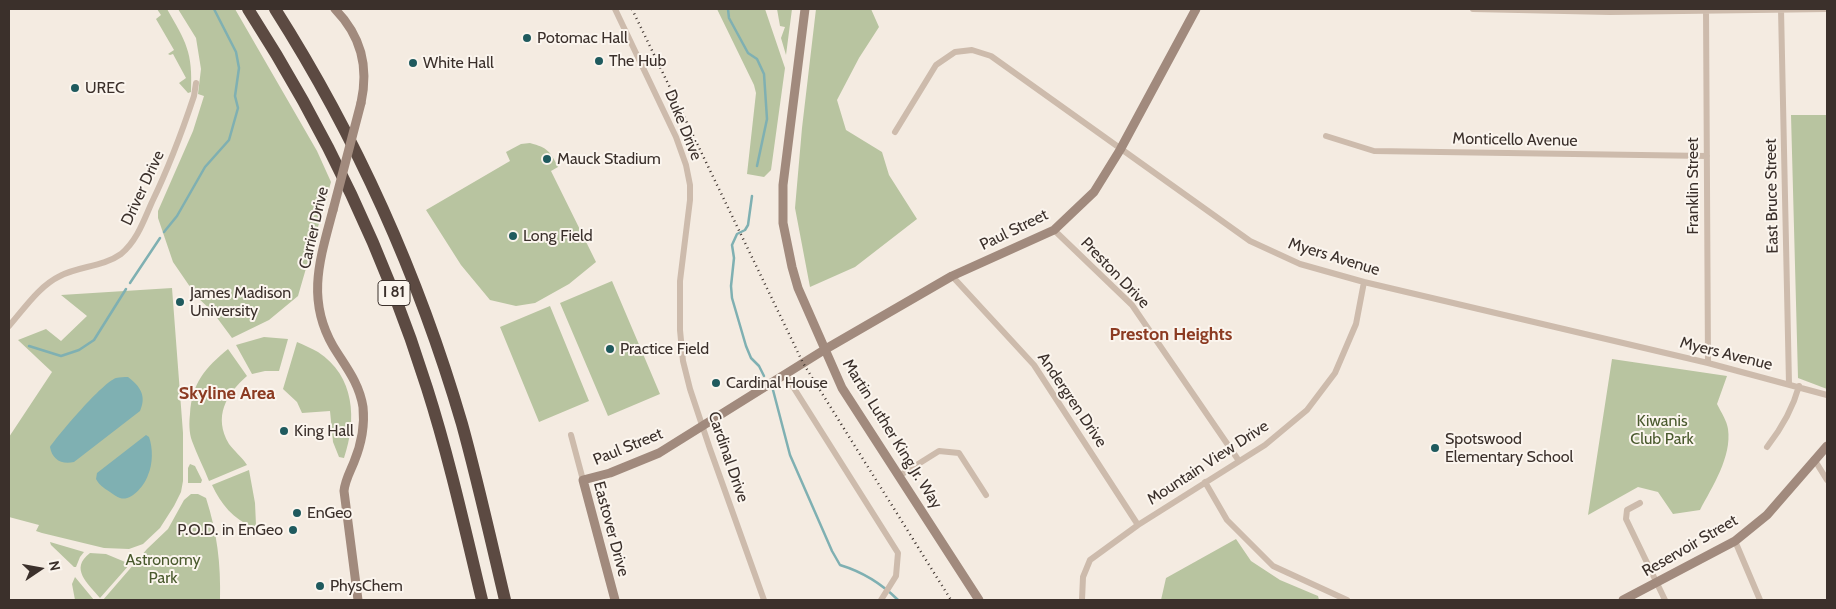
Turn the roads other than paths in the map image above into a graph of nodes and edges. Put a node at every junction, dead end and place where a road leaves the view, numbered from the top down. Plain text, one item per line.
1 (248, 9) edge
2 (275, 9) edge
3 (335, 9) edge
4 (615, 9) edge
5 (805, 9) edge
6 (1196, 9) edge
7 (1473, 9) edge
8 (1478, 9) edge
9 (1781, 9) edge
10 (1827, 9) edge
11 (1609, 10) edge
12 (1706, 10) edge
13 (196, 83) dead end
14 (895, 132) dead end
15 (1326, 136) dead end
16 (1120, 150) junction
17 (1707, 156) junction
18 (1054, 230) junction
19 (952, 276) junction
20 (1364, 282) junction
21 (680, 320) joint
22 (9, 326) edge
23 (824, 350) junction
24 (1708, 364) junction
25 (784, 374) junction
26 (1789, 384) junction
27 (1799, 386) junction
28 (1827, 395) edge
29 (703, 427) junction
30 (571, 436) dead end
31 (1827, 446) edge
32 (1767, 447) dead end
33 (1814, 459) junction
34 (1240, 461) junction
35 (899, 476) junction
36 (583, 480) junction
37 (1827, 480) edge
38 (1205, 482) junction
39 (986, 495) dead end
40 (1640, 503) dead end
41 (1138, 525) junction
42 (1735, 541) junction
43 (1657, 582) junction
44 (358, 600) edge
45 (482, 600) edge
46 (504, 600) edge
47 (614, 600) edge
48 (764, 600) edge
49 (880, 600) edge
50 (979, 600) edge
51 (1082, 600) edge
52 (1347, 600) edge
53 (1623, 600) edge
54 (1665, 600) edge
55 (1760, 600) edge

1 - 45 highway, I 81
2 - 46 highway, I 81
3 - 44 street, Carrier Drive, bridge
4 - 21 street, Duke Drive
5 - 23 street, Martin Luther King Jr. Way
6 - 16 street, Paul Street
7 - 8 street
8 - 11 street
9 - 10 street
9 - 12 street
9 - 26 street, East Bruce Street
11 - 12 street
12 - 17 street, Franklin Street
13 - 22 street, Driver Drive
14 - 16 street, Myers Avenue
15 - 17 street, Monticello Avenue
16 - 18 street, Paul Street
16 - 20 street, Myers Avenue
17 - 24 street, Franklin Street
18 - 19 street, Paul Street
18 - 34 street, Preston Drive
19 - 23 street, Paul Street
19 - 41 street, Andergren Drive
20 - 24 street, Myers Avenue
20 - 34 street, Mountain View Drive
21 - 29 street, Cardinal Drive
23 - 25 street, Paul Street
23 - 35 street, Martin Luther King Jr. Way
24 - 26 street, Myers Avenue
25 - 29 street, Paul Street
25 - 49 street
26 - 27 street, Myers Avenue
27 - 28 street, Myers Avenue
27 - 32 street
29 - 36 street, Paul Street
29 - 48 street, Cardinal Drive
30 - 36 street, Eastover Drive
31 - 33 street, Reservoir Street
33 - 37 street
33 - 42 street, Reservoir Street
34 - 38 street, Mountain View Drive
35 - 39 street
35 - 50 street, Martin Luther King Jr. Way
36 - 47 street, Eastover Drive
38 - 41 street, Mountain View Drive
38 - 52 street
40 - 43 street
41 - 51 street, Mountain View Drive
42 - 43 street, Reservoir Street
42 - 55 street
43 - 53 street, Reservoir Street
43 - 54 street

